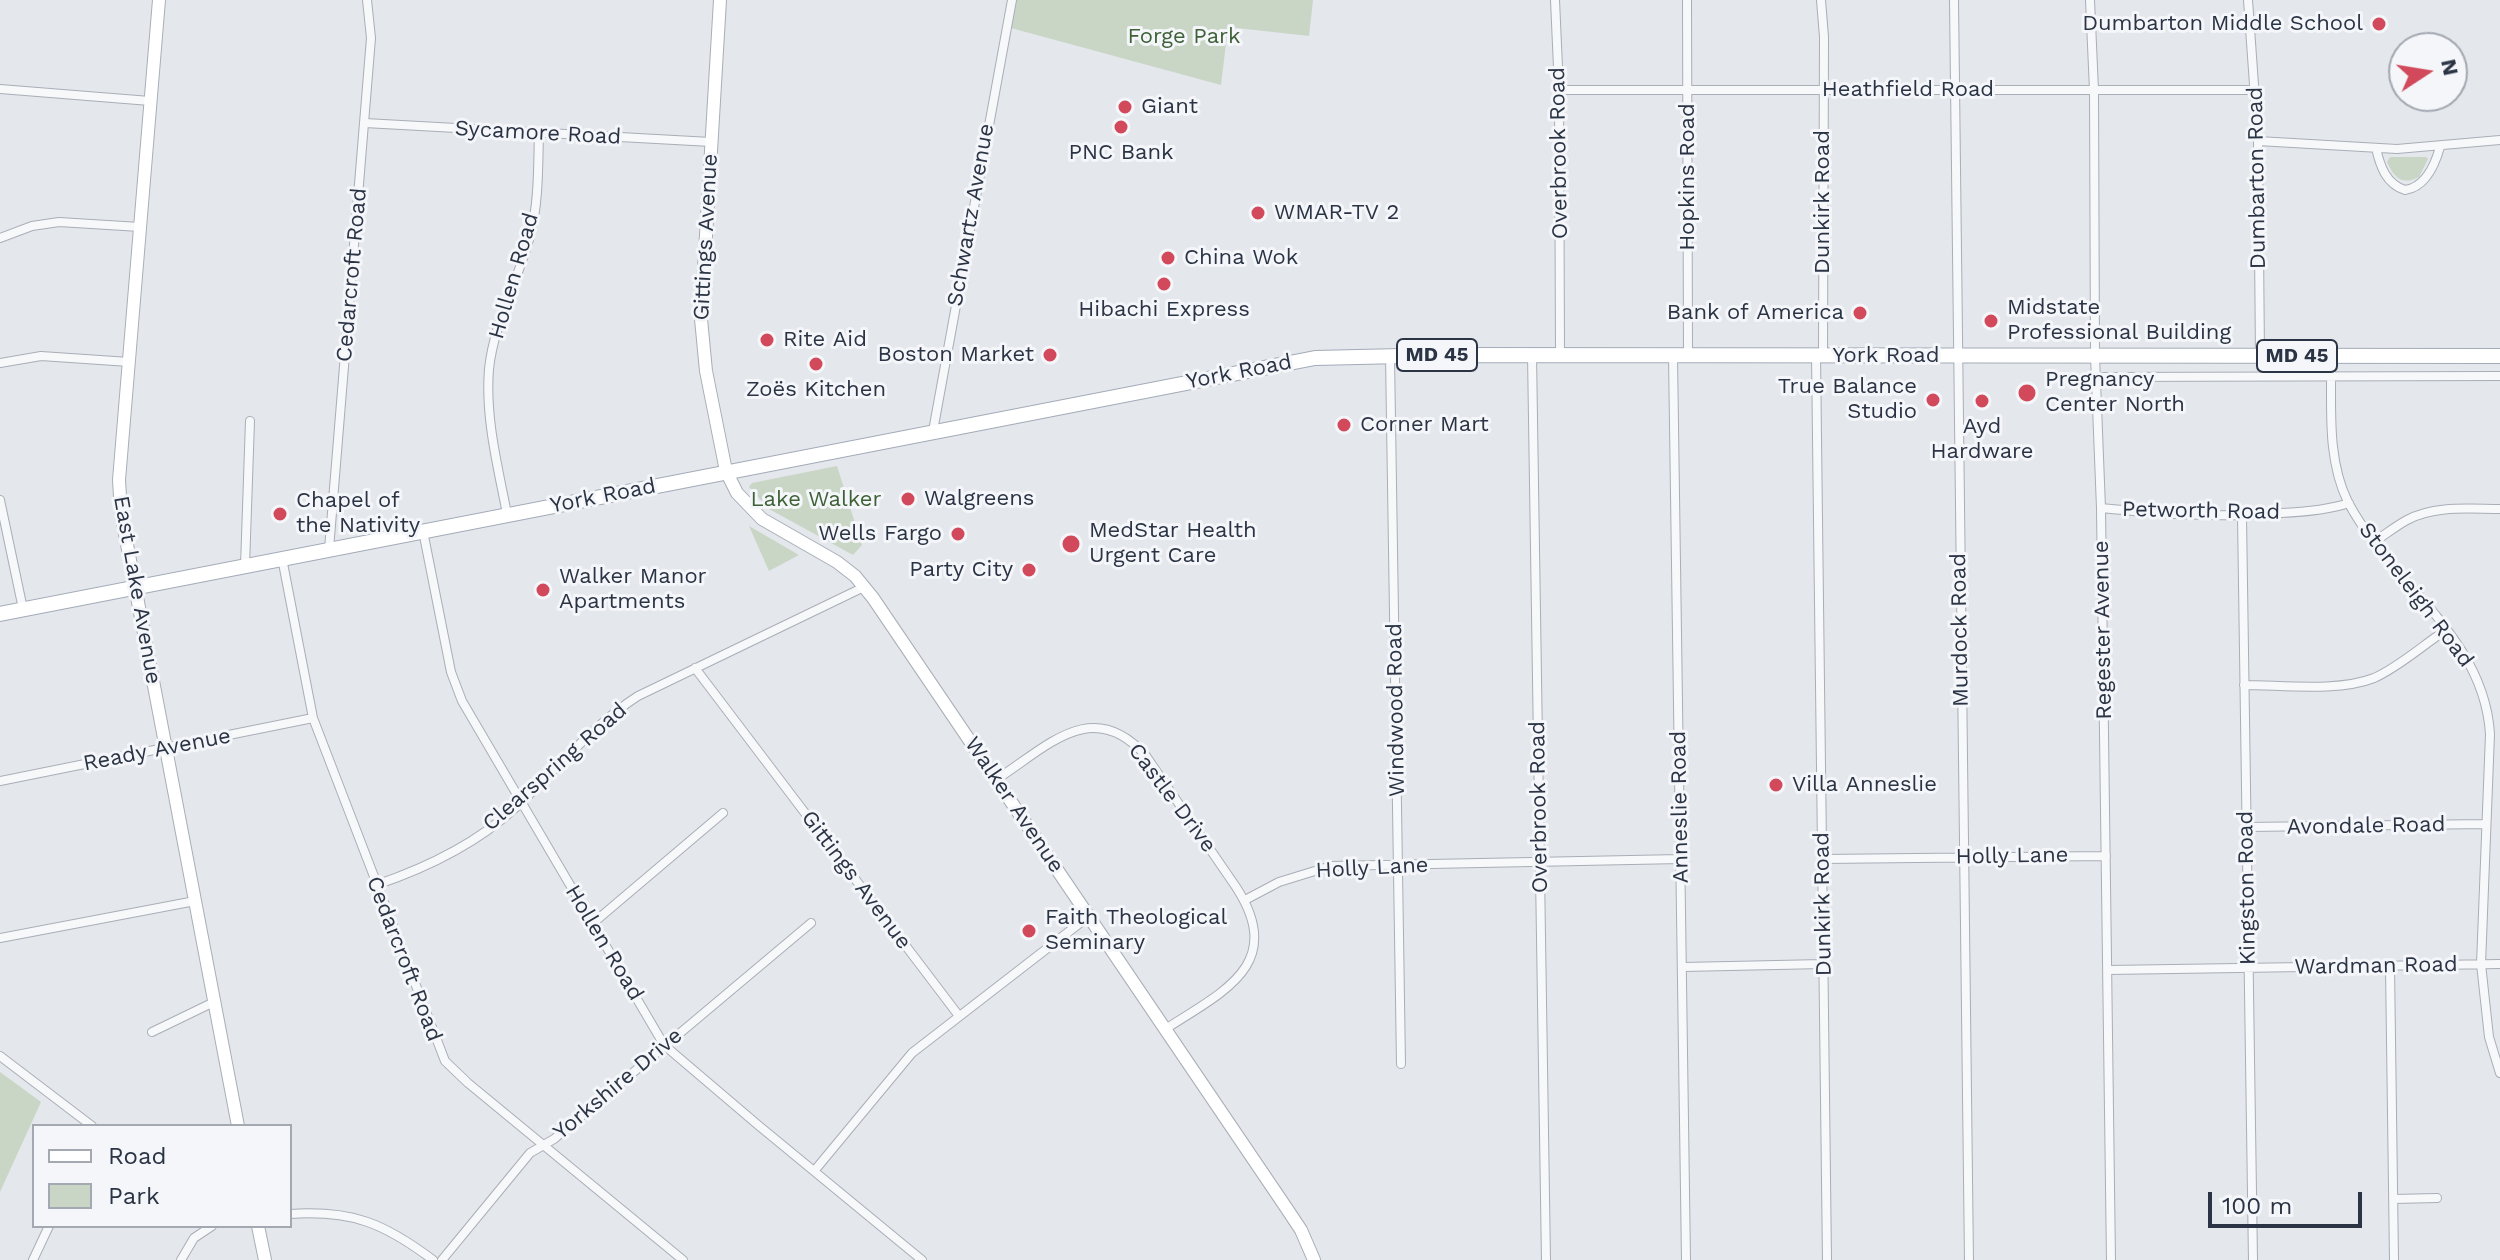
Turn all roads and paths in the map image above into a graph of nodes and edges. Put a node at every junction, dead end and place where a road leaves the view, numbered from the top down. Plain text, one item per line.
1 (159, 0) edge
2 (367, 0) edge
3 (720, 0) edge
4 (1012, 0) edge
5 (1555, 0) edge
6 (1687, 0) edge
7 (1821, 0) edge
8 (1954, 0) edge
9 (2090, 0) edge
10 (2248, 0) edge
11 (0, 89) edge
12 (1559, 90) junction
13 (1689, 90) junction
14 (1823, 90) junction
15 (1956, 90) junction
16 (2094, 90) junction
17 (2256, 90) junction
18 (150, 101) junction
19 (365, 123) junction
20 (539, 133) junction
21 (2500, 140) edge
22 (2258, 141) junction
23 (711, 142) junction
24 (2440, 147) junction
25 (2376, 148) junction
26 (140, 227) junction
27 (0, 238) edge
28 (1532, 354) junction
29 (1560, 354) junction
30 (1680, 355) junction
31 (1819, 355) junction
32 (1390, 356) junction
33 (1956, 356) junction
34 (2095, 356) junction
35 (2260, 356) junction
36 (2331, 356) junction
37 (2500, 356) edge
38 (129, 362) junction
39 (0, 363) edge
40 (2331, 375) junction
41 (2500, 376) edge
42 (2096, 377) junction
43 (250, 421) dead end
44 (933, 431) junction
45 (726, 471) junction
46 (0, 500) edge
47 (2349, 503) junction
48 (2101, 508) junction
49 (2500, 509) edge
50 (507, 514) junction
51 (2242, 516) junction
52 (423, 531) junction
53 (2375, 541) junction
54 (329, 549) junction
55 (282, 558) junction
56 (245, 566) junction
57 (864, 587) junction
58 (133, 588) junction
59 (23, 609) junction
60 (0, 614) edge
61 (2446, 630) junction
62 (695, 668) junction
63 (2244, 685) junction
64 (313, 718) junction
65 (165, 748) junction
66 (997, 779) junction
67 (0, 781) edge
68 (521, 803) junction
69 (723, 813) dead end
70 (2486, 824) junction
71 (2246, 827) junction
72 (2106, 856) junction
73 (1963, 857) junction
74 (1681, 859) junction
75 (1822, 859) junction
76 (1540, 862) junction
77 (1399, 865) junction
78 (376, 885) junction
79 (1245, 900) junction
80 (195, 901) junction
81 (1089, 916) junction
82 (811, 923) dead end
83 (592, 924) junction
84 (0, 938) edge
85 (1823, 964) junction
86 (2481, 964) junction
87 (2500, 964) edge
88 (2390, 966) junction
89 (1683, 967) junction
90 (2248, 968) junction
91 (2108, 970) junction
92 (214, 1002) junction
93 (959, 1016) junction
94 (1164, 1030) junction
95 (152, 1032) dead end
96 (664, 1045) junction
97 (0, 1056) edge
98 (1401, 1064) dead end
99 (2500, 1073) edge
100 (89, 1124) edge
101 (238, 1124) edge
102 (542, 1145) junction
103 (815, 1170) junction
104 (2437, 1198) dead end
105 (2393, 1199) junction
106 (292, 1214) edge
107 (48, 1228) edge
108 (209, 1228) edge
109 (258, 1228) edge
110 (1312, 1258) edge
111 (33, 1260) edge
112 (181, 1260) edge
113 (265, 1260) edge
114 (433, 1260) edge
115 (442, 1260) edge
116 (683, 1260) edge
117 (922, 1260) edge
118 (1546, 1260) edge
119 (1686, 1260) edge
120 (1827, 1260) edge
121 (1969, 1260) edge
122 (2111, 1260) edge
123 (2253, 1260) edge
124 (2394, 1260) edge

1 - 18 street, East Lake Avenue
2 - 19 street, Cedarcroft Road
3 - 23 street, Gittings Avenue
4 - 44 street, Schwartz Avenue
5 - 12 street, Overbrook Road
6 - 13 street, Hopkins Road
7 - 14 street, Dunkirk Road
8 - 15 street, Murdock Road
9 - 16 street, Regester Avenue
10 - 17 street, Dumbarton Road
11 - 18 street
12 - 13 street, Heathfield Road
12 - 29 street, Overbrook Road
13 - 14 street, Heathfield Road
13 - 30 street, Hopkins Road
14 - 15 street, Heathfield Road
14 - 31 street, Dunkirk Road
15 - 16 street, Heathfield Road
15 - 33 street, Murdock Road
16 - 17 street, Heathfield Road
16 - 34 street, Regester Avenue
17 - 22 street, Dumbarton Road
18 - 26 street, East Lake Avenue
19 - 20 street, Sycamore Road
19 - 54 street, Cedarcroft Road
20 - 23 street, Sycamore Road
20 - 50 street, Hollen Road
21 - 24 street
22 - 25 street
22 - 35 street, Dumbarton Road
23 - 45 street, Gittings Avenue
24 - 25 street
24 - 25 street
26 - 27 street
26 - 38 street, East Lake Avenue
28 - 29 main road, York Road / MD 45
28 - 32 main road, York Road / MD 45
28 - 76 street, Overbrook Road
29 - 30 main road, York Road / MD 45
30 - 31 main road, York Road / MD 45
30 - 74 street, Anneslie Road
31 - 33 main road, York Road / MD 45
31 - 75 street, Dunkirk Road
32 - 44 main road, York Road / MD 45
32 - 77 street, Windwood Road
33 - 34 main road, York Road / MD 45
33 - 73 street, Murdock Road
34 - 35 main road, York Road / MD 45
34 - 42 street, Regester Avenue
35 - 36 main road, York Road / MD 45
36 - 37 main road, York Road / MD 45
36 - 40 street, Stoneleigh Road
38 - 39 street
38 - 58 street, East Lake Avenue
40 - 41 street
40 - 42 street
40 - 47 street, Stoneleigh Road
42 - 48 street, Regester Avenue
43 - 56 street
44 - 45 main road, York Road
45 - 50 main road, York Road
45 - 57 street, Walker Avenue
46 - 59 street
47 - 51 street, Petworth Road
47 - 53 street, Stoneleigh Road
48 - 51 street, Petworth Road
48 - 72 street, Regester Avenue
49 - 53 street
50 - 52 main road, York Road
51 - 63 street, Kingston Road
52 - 54 main road, York Road
52 - 68 street, Hollen Road
53 - 61 street, Stoneleigh Road
54 - 55 main road, York Road
55 - 56 main road, York Road
55 - 64 street, Cedarcroft Road
56 - 58 main road, York Road
57 - 62 street, Clearspring Road
57 - 66 street, Walker Avenue
58 - 59 main road, York Road
58 - 65 street, East Lake Avenue
59 - 60 main road, York Road
61 - 63 street
61 - 70 street, Stoneleigh Road
62 - 68 street, Clearspring Road
62 - 93 street, Gittings Avenue
63 - 71 street, Kingston Road
64 - 65 street, Ready Avenue
64 - 78 street, Cedarcroft Road
65 - 67 street, Ready Avenue
65 - 80 street, East Lake Avenue
66 - 79 street, Castle Drive
66 - 81 street, Walker Avenue
68 - 78 street, Clearspring Road
68 - 83 street, Hollen Road
69 - 83 street
70 - 71 street, Avondale Road
70 - 86 street, Stoneleigh Road
71 - 90 street, Kingston Road
72 - 73 street, Holly Lane
72 - 91 street, Regester Avenue
73 - 75 street, Holly Lane
73 - 121 street, Murdock Road
74 - 76 street, Holly Lane
74 - 89 street, Anneslie Road
75 - 85 street, Dunkirk Road
76 - 77 street, Holly Lane
76 - 118 street, Overbrook Road
77 - 79 street, Holly Lane
77 - 98 street, Windwood Road
78 - 102 street, Cedarcroft Road
79 - 94 street
80 - 84 street
80 - 92 street, East Lake Avenue
81 - 93 street
81 - 94 street, Walker Avenue
82 - 96 street, Yorkshire Drive
83 - 96 street, Hollen Road
85 - 89 street
85 - 120 street, Dunkirk Road
86 - 87 street, Wardman Road
86 - 88 street, Wardman Road
86 - 99 street, Stoneleigh Road
88 - 90 street, Wardman Road
88 - 105 street
89 - 119 street, Anneslie Road
90 - 91 street, Wardman Road
90 - 123 street, Kingston Road
91 - 122 street, Regester Avenue
92 - 95 street
92 - 101 street, East Lake Avenue
93 - 103 street
94 - 110 street, Walker Avenue
96 - 102 street, Yorkshire Drive
96 - 103 street, Hollen Road
97 - 100 street
102 - 115 street, Yorkshire Drive
102 - 116 street, Cedarcroft Road
103 - 117 street, Hollen Road
104 - 105 street
105 - 124 street
106 - 114 street
107 - 111 street
108 - 112 street
109 - 113 street

